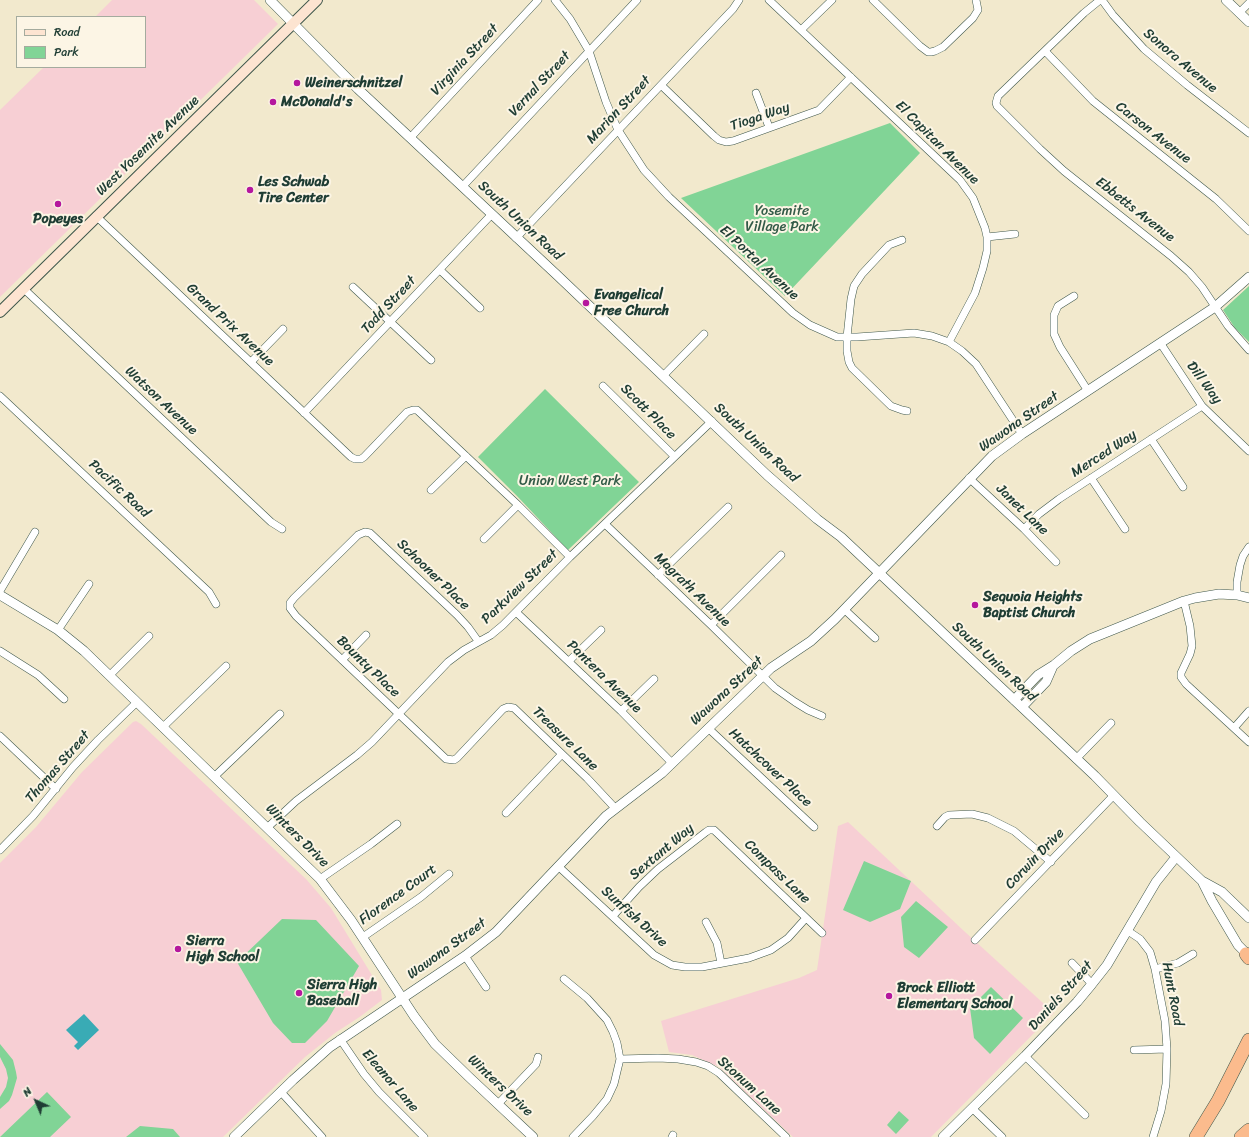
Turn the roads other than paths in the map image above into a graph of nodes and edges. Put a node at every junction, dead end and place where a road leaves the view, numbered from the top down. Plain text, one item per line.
1 (270, 0) edge
2 (317, 0) edge
3 (538, 0) edge
4 (555, 0) edge
5 (637, 0) edge
6 (739, 0) edge
7 (769, 0) edge
8 (832, 0) edge
9 (873, 0) edge
10 (976, 0) edge
11 (1101, 0) edge
12 (1226, 0) edge
13 (1249, 3) edge
14 (1239, 13) junction
15 (1249, 22) edge
16 (292, 23) junction
17 (801, 30) junction
18 (589, 51) junction
19 (1045, 51) junction
20 (851, 77) junction
21 (661, 85) junction
22 (756, 93) dead end
23 (769, 127) junction
24 (618, 130) junction
25 (1249, 133) edge
26 (411, 137) junction
27 (463, 186) junction
28 (492, 214) junction
29 (96, 216) junction
30 (1249, 231) edge
31 (1015, 234) dead end
32 (987, 237) junction
33 (516, 238) junction
34 (902, 240) dead end
35 (440, 270) junction
36 (1249, 278) edge
37 (353, 287) dead end
38 (24, 289) junction
39 (1074, 296) dead end
40 (1215, 307) junction
41 (480, 308) dead end
42 (0, 312) edge
43 (391, 322) junction
44 (283, 329) dead end
45 (704, 334) dead end
46 (847, 337) junction
47 (949, 342) junction
48 (1161, 344) junction
49 (1249, 350) edge
50 (431, 360) dead end
51 (251, 362) junction
52 (663, 376) junction
53 (603, 386) dead end
54 (1088, 391) junction
55 (0, 396) edge
56 (1202, 406) junction
57 (907, 411) dead end
58 (304, 413) junction
59 (712, 421) junction
60 (1022, 434) junction
61 (1151, 439) junction
62 (1249, 451) edge
63 (466, 456) junction
64 (674, 456) junction
65 (969, 478) junction
66 (1091, 478) junction
67 (1183, 487) dead end
68 (430, 490) dead end
69 (518, 505) junction
70 (728, 507) dead end
71 (605, 524) junction
72 (282, 529) dead end
73 (1024, 529) junction
74 (1125, 529) dead end
75 (35, 532) dead end
76 (365, 532) joint
77 (484, 539) dead end
78 (1249, 547) edge
79 (781, 556) dead end
80 (570, 557) junction
81 (1056, 562) dead end
82 (879, 574) junction
83 (658, 575) junction
84 (89, 584) dead end
85 (0, 591) edge
86 (0, 595) edge
87 (1237, 595) junction
88 (1249, 598) edge
89 (1184, 601) junction
90 (216, 604) dead end
91 (845, 610) junction
92 (516, 612) junction
93 (711, 625) junction
94 (58, 630) junction
95 (601, 630) dead end
96 (366, 635) dead end
97 (150, 636) dead end
98 (875, 638) dead end
99 (478, 641) junction
100 (0, 651) edge
101 (342, 660) junction
102 (569, 661) junction
103 (1054, 665) junction
104 (226, 666) dead end
105 (110, 675) junction
106 (761, 676) junction
107 (654, 679) dead end
108 (64, 699) dead end
109 (1014, 700) junction
110 (137, 702) junction
111 (1022, 707) junction
112 (621, 711) junction
113 (1249, 711) edge
114 (280, 714) dead end
115 (399, 714) junction
116 (822, 716) dead end
117 (1111, 723) dead end
118 (163, 727) junction
119 (708, 728) junction
120 (1234, 728) junction
121 (0, 736) edge
122 (1249, 742) edge
123 (562, 754) junction
124 (442, 755) joint
125 (1076, 759) junction
126 (672, 763) junction
127 (215, 776) junction
128 (56, 790) junction
129 (1114, 795) junction
130 (615, 808) junction
131 (506, 813) dead end
132 (397, 824) dead end
133 (937, 826) dead end
134 (268, 827) junction
135 (814, 827) dead end
136 (714, 830) joint
137 (0, 850) edge
138 (1176, 857) junction
139 (1051, 862) junction
140 (558, 866) junction
141 (449, 874) dead end
142 (320, 879) junction
143 (1202, 881) junction
144 (613, 916) junction
145 (806, 918) junction
146 (1249, 918) edge
147 (706, 922) dead end
148 (1128, 931) junction
149 (822, 933) dead end
150 (362, 937) junction
151 (975, 940) dead end
152 (1193, 954) dead end
153 (465, 956) junction
154 (1248, 956) edge
155 (721, 963) junction
156 (1072, 963) dead end
157 (1155, 969) junction
158 (564, 979) dead end
159 (1092, 984) junction
160 (486, 987) dead end
161 (402, 998) junction
162 (340, 1040) junction
163 (1249, 1040) edge
164 (1167, 1049) junction
165 (1134, 1050) dead end
166 (1025, 1056) junction
167 (538, 1057) dead end
168 (620, 1059) junction
169 (281, 1092) junction
170 (498, 1104) junction
171 (972, 1108) junction
172 (1085, 1115) dead end
173 (1249, 1130) edge
174 (779, 1131) junction
175 (234, 1137) edge
176 (322, 1137) edge
177 (424, 1137) edge
178 (533, 1137) edge
179 (573, 1137) edge
180 (773, 1137) edge
181 (786, 1137) edge
182 (943, 1137) edge
183 (1002, 1137) edge
184 (1153, 1137) edge
185 (1196, 1137) edge
186 (1242, 1137) edge

1 - 16 street, South Union Road
2 - 16 main road, West Yosemite Avenue
3 - 26 street, Virginia Street
4 - 18 street, El Portal Avenue
5 - 18 street, Vernal Street
6 - 21 street, Marion Street
7 - 17 street, El Capitan Avenue
8 - 17 street
9 - 10 street
11 - 19 street
11 - 25 street, Sonora Avenue
12 - 14 street
13 - 14 street
14 - 15 street
16 - 26 street, South Union Road
16 - 29 main road, West Yosemite Avenue
17 - 20 street, El Capitan Avenue
18 - 24 street, El Portal Avenue
18 - 27 street, Vernal Street
19 - 30 street, Carson Avenue
19 - 40 street, Ebbetts Avenue
20 - 23 street, Tioga Way
20 - 32 street, El Capitan Avenue
21 - 23 street, Tioga Way
21 - 24 street, Marion Street
22 - 23 street
24 - 33 street, Marion Street
24 - 46 street, El Portal Avenue
26 - 27 street, South Union Road
27 - 28 street, South Union Road
28 - 33 street, South Union Road
28 - 35 street, Todd Street
29 - 38 main road, West Yosemite Avenue
29 - 51 street, Grand Prix Avenue
31 - 32 street
32 - 47 street, El Capitan Avenue
33 - 52 street, South Union Road
34 - 46 street
35 - 41 street
35 - 43 street, Todd Street
36 - 40 street, Wawona Street
37 - 43 street
38 - 42 main road, West Yosemite Avenue
38 - 72 street, Watson Avenue
39 - 54 street
40 - 48 street, Wawona Street
40 - 49 street, Ebbetts Avenue
43 - 50 street
43 - 58 street, Todd Street
44 - 51 street
45 - 52 street
46 - 47 street, El Portal Avenue
46 - 57 street
47 - 60 street, El Portal Avenue
48 - 54 street, Wawona Street
48 - 56 street, Dill Way
51 - 58 street, Grand Prix Avenue
52 - 59 street, South Union Road
53 - 64 street, Scott Place
54 - 60 street, Wawona Street
55 - 90 street, Pacific Road
56 - 61 street, Merced Way
56 - 62 street, Dill Way
58 - 63 street, Grand Prix Avenue
59 - 64 street, Parkview Street
59 - 82 street, South Union Road
60 - 65 street, Wawona Street
61 - 66 street, Merced Way
61 - 67 street
63 - 68 street
63 - 69 street
64 - 71 street, Parkview Street
65 - 73 street, Janet Lane
65 - 82 street, Wawona Street
66 - 73 street, Merced Way
66 - 74 street
69 - 77 street
69 - 80 street
70 - 83 street
71 - 80 street, Parkview Street
71 - 83 street, Magrath Avenue
73 - 81 street, Janet Lane
75 - 85 street
76 - 99 street, Schooner Place
76 - 101 street, Bounty Place
78 - 87 street
79 - 93 street
80 - 92 street, Parkview Street
82 - 91 street, Wawona Street
82 - 109 street, South Union Road
83 - 93 street, Magrath Avenue
84 - 94 street
86 - 94 street, Winters Drive
87 - 88 street
87 - 89 street
89 - 103 street
89 - 120 street
91 - 98 street
91 - 106 street, Wawona Street
92 - 99 street, Parkview Street
92 - 102 street, Pantera Avenue
93 - 106 street, Magrath Avenue
94 - 105 street, Winters Drive
95 - 102 street
96 - 101 street
97 - 105 street
99 - 115 street, Parkview Street
100 - 108 street
101 - 115 street, Bounty Place
102 - 112 street, Pantera Avenue
103 - 109 street
103 - 111 street
104 - 118 street
105 - 110 street, Winters Drive
106 - 116 street, Magrath Avenue
106 - 119 street, Wawona Street
107 - 112 street
109 - 111 street, South Union Road
110 - 118 street, Winters Drive
110 - 128 street, Thomas Street
111 - 125 street, South Union Road
112 - 126 street, Pantera Avenue
113 - 120 street
114 - 127 street
115 - 124 street, Bounty Place
115 - 134 street, Parkview Street
117 - 125 street
118 - 127 street, Winters Drive
119 - 126 street, Wawona Street
119 - 135 street, Hatchcover Place
120 - 122 street
121 - 128 street
123 - 124 street, Treasure Lane
123 - 130 street, Treasure Lane
123 - 131 street
125 - 129 street, South Union Road
126 - 130 street, Wawona Street
127 - 134 street, Winters Drive
128 - 137 street, Thomas Street
129 - 138 street, South Union Road
129 - 139 street, Corwin Drive
130 - 140 street, Wawona Street
132 - 142 street
133 - 139 street
134 - 142 street, Winters Drive
136 - 144 street, Sextant Way
136 - 145 street, Compass Lane
138 - 143 street, South Union Road
138 - 148 street, Daniels Street
139 - 151 street, Corwin Drive
140 - 144 street, Sunfish Drive
140 - 153 street, Wawona Street
141 - 150 street, Florence Court
142 - 150 street, Winters Drive
143 - 146 street, South Union Road
143 - 154 street, South Union Road
144 - 155 street, Sunfish Drive
145 - 149 street, Compass Lane
145 - 155 street, Sunfish Drive
147 - 155 street
148 - 157 street, Hunt Road
148 - 159 street, Daniels Street
150 - 161 street, Winters Drive
152 - 157 street
153 - 160 street
153 - 161 street, Wawona Street
156 - 159 street
157 - 164 street, Hunt Road
158 - 168 street
159 - 166 street, Daniels Street
161 - 162 street, Wawona Street
161 - 170 street, Winters Drive
162 - 169 street, Wawona Street
162 - 177 street, Eleanor Lane
163 - 185 highway
164 - 165 street
164 - 184 street, Hunt Road
166 - 171 street, Daniels Street
166 - 172 street
167 - 170 street
168 - 174 street, Stonum Lane
168 - 179 street
169 - 175 street, Wawona Street
169 - 176 street
170 - 178 street, Winters Drive
171 - 182 street, Daniels Street
171 - 183 street
173 - 186 highway
174 - 180 street
174 - 181 street, Stonum Lane

